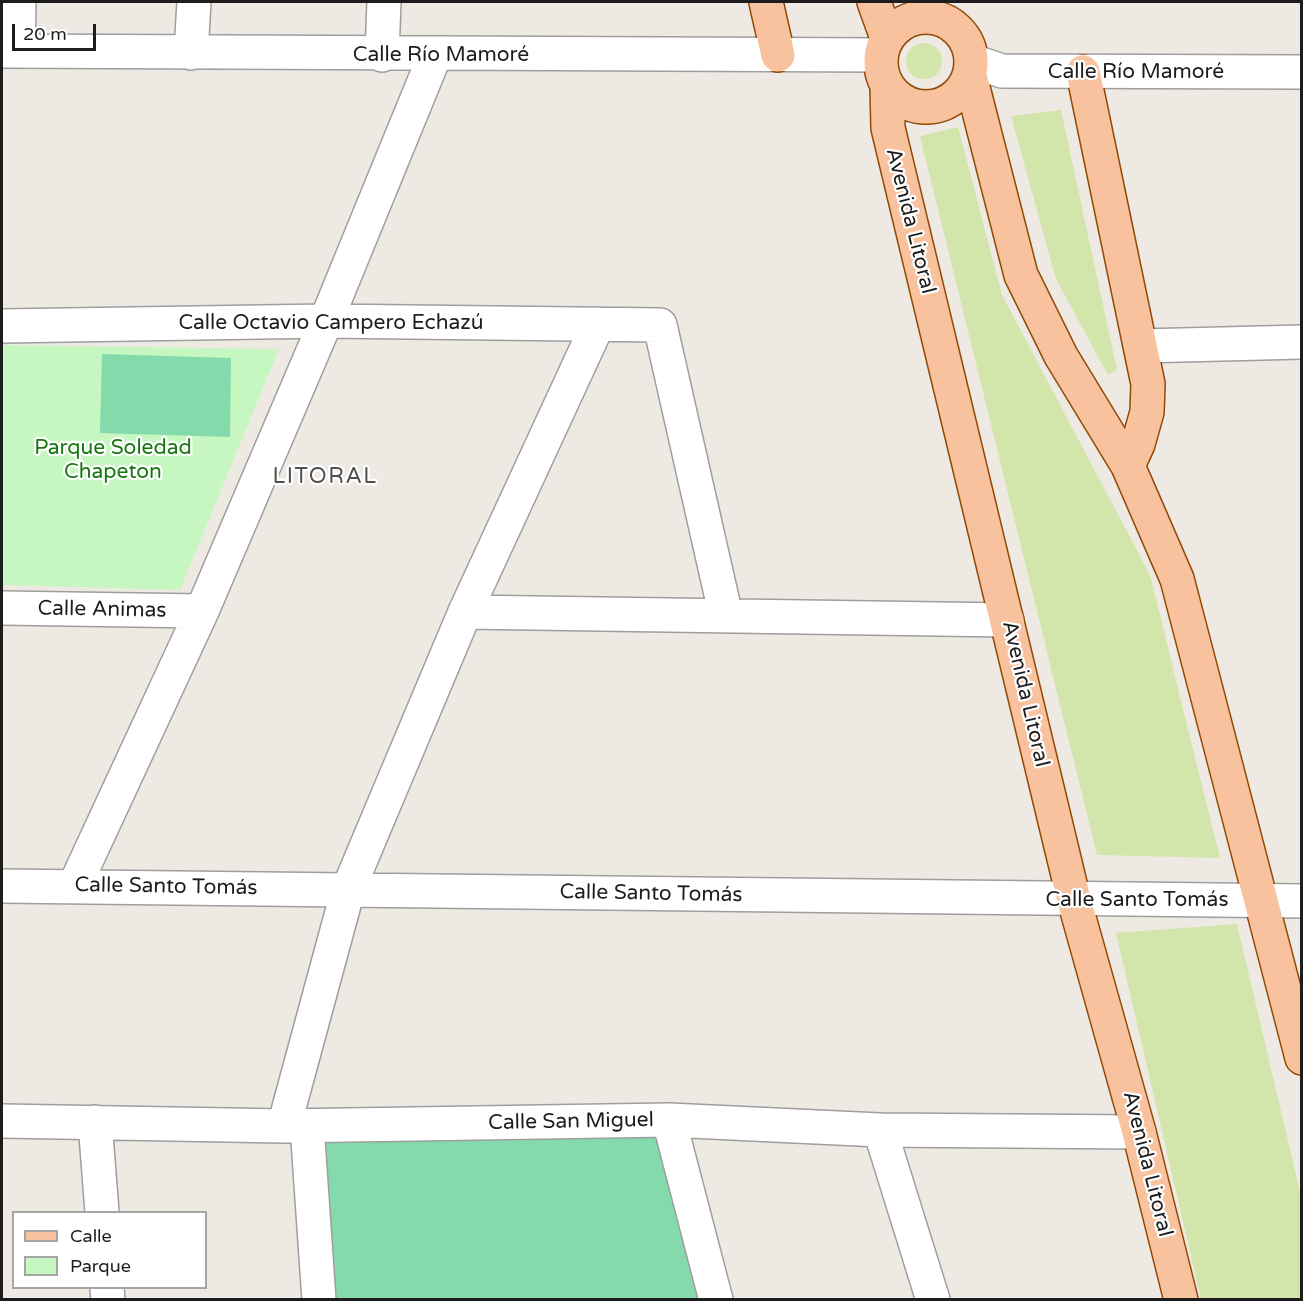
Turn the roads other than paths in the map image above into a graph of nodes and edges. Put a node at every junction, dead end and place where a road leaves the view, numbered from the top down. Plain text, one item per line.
1 (19, 2) edge
2 (194, 2) edge
3 (384, 2) edge
4 (766, 2) edge
5 (874, 2) edge
6 (954, 2) edge
7 (10, 51) edge
8 (191, 53) junction
9 (382, 55) junction
10 (435, 55) junction
11 (778, 55) junction
12 (968, 57) junction
13 (885, 59) junction
14 (1083, 72) junction
15 (1302, 72) edge
16 (326, 321) junction
17 (598, 324) junction
18 (2, 326) edge
19 (1302, 342) edge
20 (1141, 346) junction
21 (1128, 466) junction
22 (2, 608) edge
23 (202, 611) junction
24 (465, 612) junction
25 (726, 616) junction
26 (1007, 620) junction
27 (75, 885) junction
28 (2, 886) edge
29 (348, 890) junction
30 (1074, 900) junction
31 (1262, 901) junction
32 (1302, 902) edge
33 (1302, 1058) edge
34 (669, 1120) junction
35 (2, 1121) edge
36 (95, 1122) junction
37 (295, 1126) junction
38 (880, 1130) junction
39 (1139, 1132) junction
40 (102, 1211) edge
41 (319, 1299) edge
42 (716, 1299) edge
43 (933, 1299) edge
44 (1181, 1299) edge

1 - 7 street
2 - 8 street
3 - 9 street
4 - 11 main road
5 - 13 main road, Avenida Litoral
6 - 12 main road
7 - 8 street, Calle Río Mamoré
8 - 9 street, Calle Río Mamoré
9 - 10 street, Calle Río Mamoré
10 - 11 street, Calle Río Mamoré
10 - 16 street
11 - 13 street, Calle Río Mamoré
12 - 13 main road
12 - 13 main road
12 - 14 street, Calle Río Mamoré
12 - 21 main road
13 - 26 main road, Avenida Litoral
14 - 15 street, Calle Río Mamoré
14 - 20 main road
16 - 17 street, Calle Octavio Campero Echazú
16 - 18 street, Calle Octavio Campero Echazú
16 - 23 street
17 - 24 street
17 - 25 street, Calle Octavio Campero Echazú
19 - 20 street
20 - 21 main road
21 - 31 main road
22 - 23 street, Calle Animas
23 - 27 street
24 - 25 street
24 - 29 street
25 - 26 street
26 - 30 main road, Avenida Litoral
27 - 28 street, Calle Santo Tomás
27 - 29 street, Calle Santo Tomás
29 - 30 street, Calle Santo Tomás
29 - 37 street
30 - 31 street, Calle Santo Tomás
30 - 39 main road, Avenida Litoral
31 - 32 street, Calle Santo Tomás
31 - 33 main road
34 - 37 street, Calle San Miguel
34 - 38 street, Calle San Miguel
34 - 42 street
35 - 36 street, Calle San Miguel
36 - 37 street, Calle San Miguel
36 - 40 street
37 - 41 street
38 - 39 street, Calle San Miguel
38 - 43 street
39 - 44 main road, Avenida Litoral

